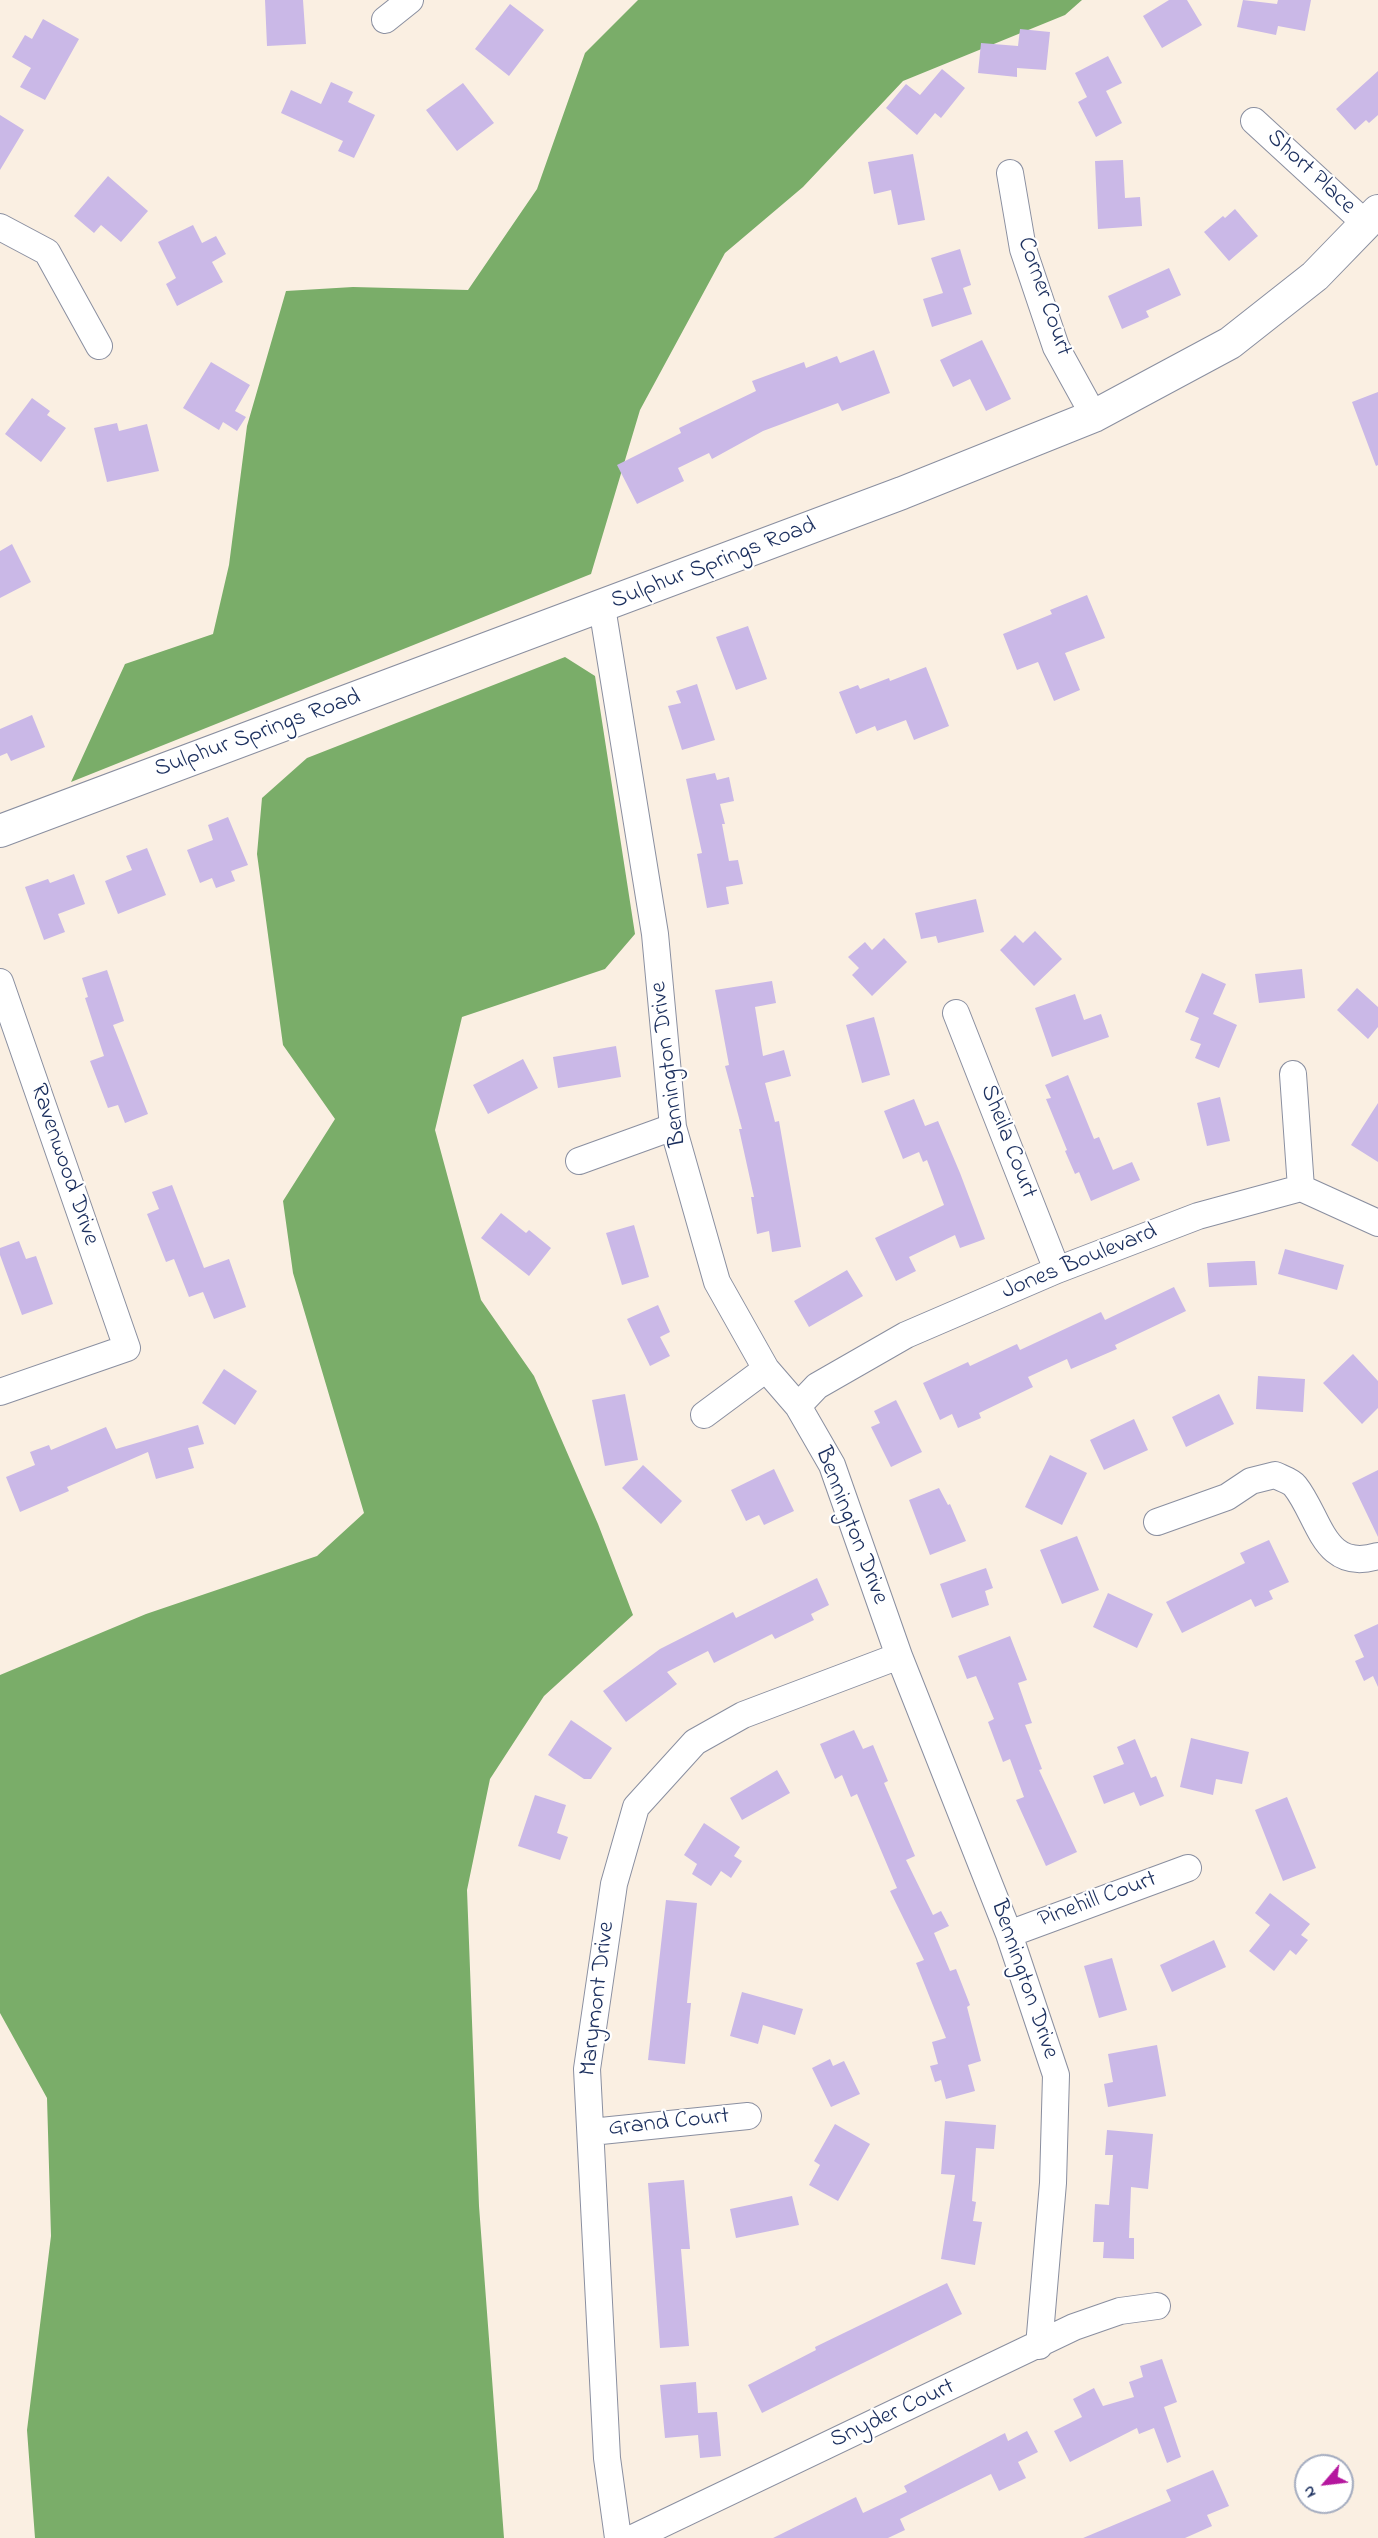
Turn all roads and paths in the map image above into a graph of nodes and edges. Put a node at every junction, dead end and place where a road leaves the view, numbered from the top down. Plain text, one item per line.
1 (410, 0) edge
2 (385, 20) dead end
3 (1254, 121) dead end
4 (1010, 173) dead end
5 (1372, 218) edge
6 (0, 227) edge
7 (99, 346) dead end
8 (1094, 416) junction
9 (602, 607) junction
10 (0, 831) edge
11 (0, 982) edge
12 (956, 1013) dead end
13 (1293, 1074) dead end
14 (673, 1128) junction
15 (579, 1161) dead end
16 (1301, 1188) junction
17 (1378, 1223) edge
18 (1057, 1270) junction
19 (766, 1370) junction
20 (0, 1392) edge
21 (798, 1406) junction
22 (704, 1415) dead end
23 (1157, 1522) dead end
24 (1378, 1556) edge
25 (898, 1656) junction
26 (1188, 1868) dead end
27 (1008, 1934) junction
28 (748, 2116) dead end
29 (591, 2132) junction
30 (1157, 2306) dead end
31 (1039, 2346) junction
32 (618, 2538) edge
33 (633, 2538) edge

1 - 2 street
3 - 5 street, Short Place
4 - 8 street, Corner Court
5 - 8 street, Sulphur Springs Road
6 - 7 street
8 - 9 street, Sulphur Springs Road
9 - 10 street, Sulphur Springs Road
9 - 14 street, Bennington Drive
11 - 20 street, Ravenwood Drive
12 - 18 street, Sheila Court
13 - 16 street
14 - 15 street
14 - 19 street, Bennington Drive
16 - 17 street
16 - 18 street, Jones Boulevard
18 - 21 street, Jones Boulevard
19 - 21 street, Bennington Drive
19 - 22 street
21 - 25 street, Bennington Drive
23 - 24 street
25 - 27 street, Bennington Drive
25 - 29 street, Marymont Drive
26 - 27 street, Pinehill Court
27 - 31 street, Bennington Drive
28 - 29 street, Grand Court
29 - 32 street, Marymont Drive
30 - 31 street, Snyder Court
31 - 33 street, Snyder Court

